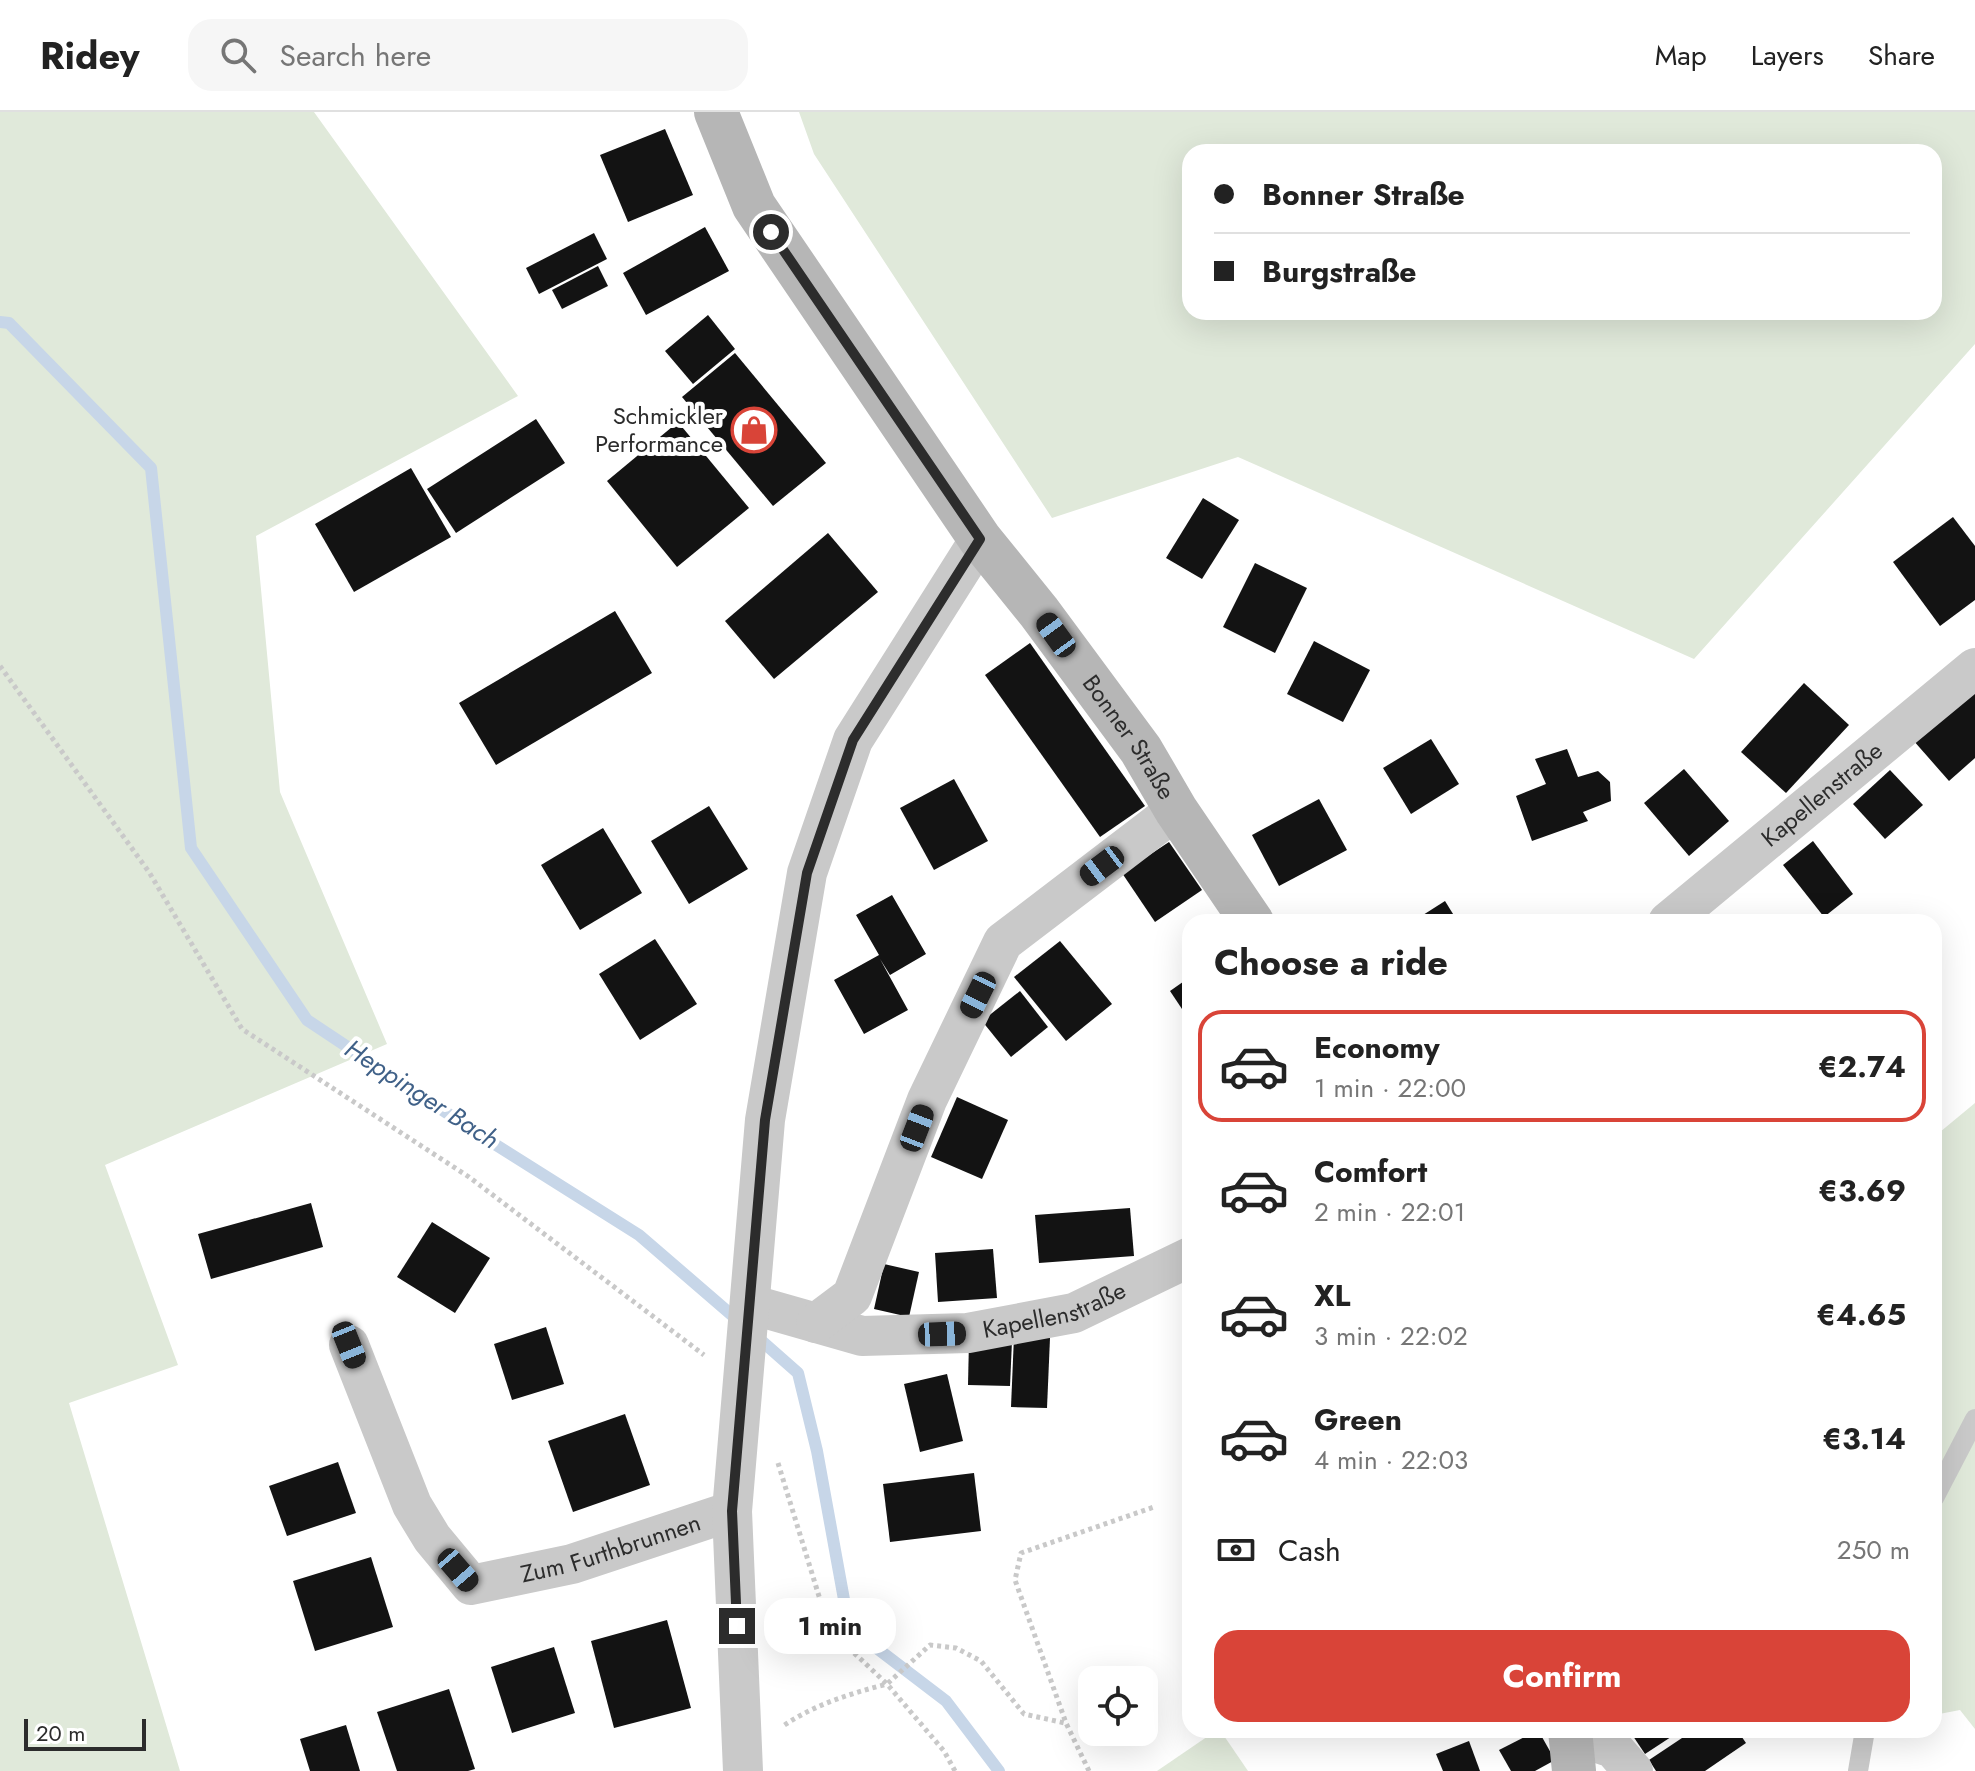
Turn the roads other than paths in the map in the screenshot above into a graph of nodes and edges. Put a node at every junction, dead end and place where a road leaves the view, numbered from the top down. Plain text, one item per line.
1 (716, 112) edge
2 (980, 539) junction
3 (1975, 668) edge
4 (1176, 810) junction
5 (1247, 914) edge
6 (1678, 914) edge
7 (1175, 1266) edge
8 (749, 1321) junction
9 (816, 1323) junction
10 (349, 1345) dead end
11 (1975, 1419) edge
12 (1942, 1483) edge
13 (732, 1511) junction
14 (1864, 1738) edge
15 (1571, 1745) edge
16 (743, 1771) edge
17 (1633, 1771) edge
18 (1858, 1771) edge

1 - 2 main road, Bonner Straße
2 - 4 main road, Bonner Straße
2 - 8 street
3 - 6 street, Kapellenstraße
4 - 5 main road, Bonner Straße
4 - 9 street
7 - 9 street, Kapellenstraße
8 - 9 street, Kapellenstraße
8 - 13 street
10 - 13 street, Zum Furthbrunnen
11 - 12 lane
13 - 16 street
14 - 18 lane
15 - 17 street

